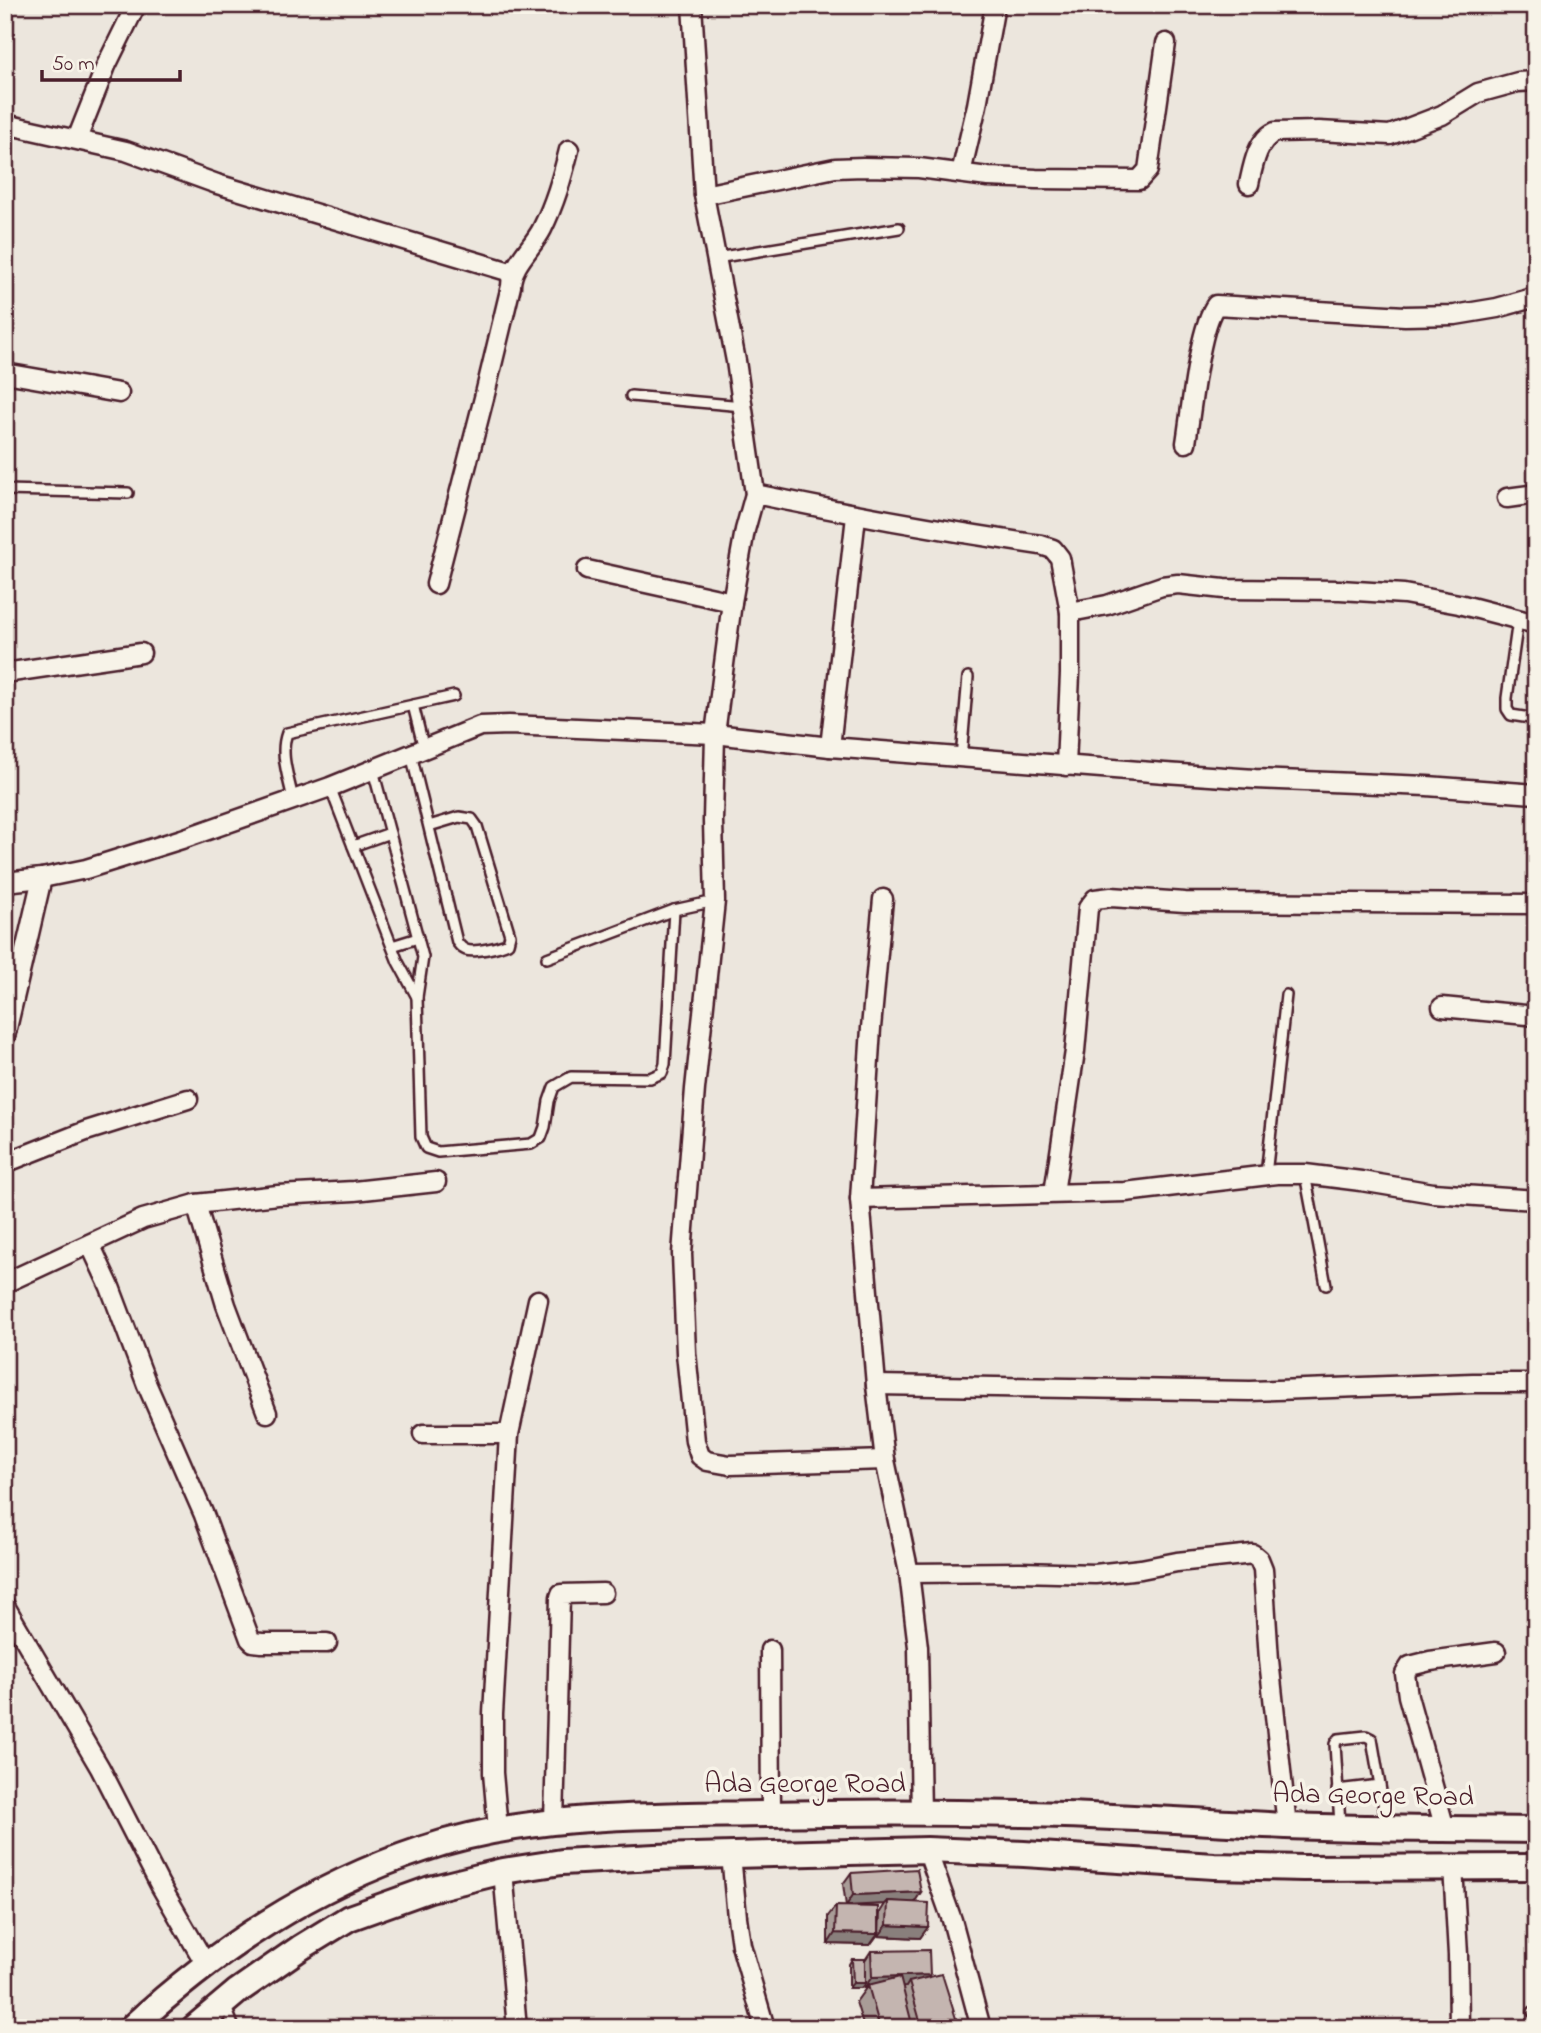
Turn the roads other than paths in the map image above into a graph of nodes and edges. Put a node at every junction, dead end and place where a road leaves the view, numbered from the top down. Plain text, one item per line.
1 (136, 5) edge
2 (692, 5) edge
3 (995, 5) edge
4 (1166, 43) dead end
5 (1536, 81) edge
6 (5, 124) edge
7 (77, 139) junction
8 (569, 150) dead end
9 (961, 173) junction
10 (1249, 184) dead end
11 (704, 195) junction
12 (899, 228) dead end
13 (716, 258) junction
14 (511, 276) junction
15 (1536, 296) edge
16 (5, 373) edge
17 (119, 393) dead end
18 (631, 396) dead end
19 (743, 406) junction
20 (1186, 443) dead end
21 (5, 490) edge
22 (128, 493) dead end
23 (755, 494) junction
24 (1536, 494) edge
25 (1507, 498) dead end
26 (856, 516) junction
27 (587, 570) dead end
28 (436, 584) dead end
29 (732, 602) junction
30 (1070, 612) junction
31 (1527, 622) edge
32 (141, 653) dead end
33 (5, 673) edge
34 (968, 677) dead end
35 (454, 696) dead end
36 (413, 705) junction
37 (1536, 719) edge
38 (715, 734) junction
39 (830, 747) junction
40 (417, 752) junction
41 (961, 758) junction
42 (1066, 765) junction
43 (373, 770) junction
44 (330, 787) junction
45 (1536, 794) edge
46 (293, 800) junction
47 (429, 826) junction
48 (390, 834) junction
49 (353, 846) junction
50 (41, 878) junction
51 (5, 882) edge
52 (883, 899) dead end
53 (716, 901) junction
54 (1536, 904) edge
55 (674, 911) junction
56 (418, 937) junction
57 (392, 946) junction
58 (547, 958) dead end
59 (1286, 995) dead end
60 (417, 997) junction
61 (1442, 1007) dead end
62 (1536, 1016) edge
63 (5, 1037) edge
64 (188, 1099) dead end
65 (5, 1163) edge
66 (1305, 1174) junction
67 (1266, 1175) junction
68 (436, 1182) dead end
69 (1054, 1193) junction
70 (860, 1199) junction
71 (1536, 1200) edge
72 (196, 1204) junction
73 (90, 1244) junction
74 (5, 1283) edge
75 (1326, 1285) dead end
76 (538, 1300) dead end
77 (1536, 1383) edge
78 (876, 1385) junction
79 (267, 1413) dead end
80 (423, 1434) dead end
81 (509, 1434) junction
82 (885, 1460) junction
83 (909, 1573) junction
84 (603, 1593) dead end
85 (5, 1606) edge
86 (327, 1643) dead end
87 (770, 1650) dead end
88 (1496, 1652) dead end
89 (1380, 1785) junction
90 (1337, 1790) junction
91 (771, 1814) junction
92 (921, 1814) junction
93 (554, 1822) junction
94 (1287, 1826) junction
95 (1340, 1827) junction
96 (1387, 1828) junction
97 (498, 1829) junction
98 (1445, 1829) junction
99 (1536, 1830) edge
100 (928, 1850) junction
101 (732, 1854) junction
102 (1452, 1866) junction
103 (1536, 1867) edge
104 (503, 1871) junction
105 (205, 1964) junction
106 (224, 2003) junction
107 (131, 2028) edge
108 (194, 2028) edge
109 (234, 2028) edge
110 (517, 2028) edge
111 (765, 2028) edge
112 (981, 2028) edge
113 (1459, 2028) edge

1 - 7 street
2 - 11 street
3 - 9 street
4 - 9 street
5 - 10 street
6 - 7 street
7 - 14 street
8 - 14 street
9 - 11 street
11 - 13 street
12 - 13 lane
13 - 19 street
14 - 28 street
15 - 20 street
16 - 17 street
18 - 19 lane
19 - 23 street
21 - 22 lane
23 - 26 street
23 - 29 street
24 - 25 street
26 - 30 street
26 - 39 street
27 - 29 street
29 - 38 street
30 - 31 street
30 - 42 street
31 - 37 lane
32 - 33 street
34 - 41 lane
35 - 36 lane
36 - 40 lane
36 - 46 lane
38 - 39 street
38 - 40 street
38 - 53 street
39 - 41 street
40 - 43 street
40 - 47 lane
41 - 42 street
42 - 45 street
43 - 44 street
43 - 48 lane
44 - 46 street
44 - 49 lane
46 - 50 street
47 - 47 lane
48 - 49 lane
48 - 56 lane
49 - 57 lane
50 - 51 street
50 - 63 street
52 - 70 street
53 - 55 lane
53 - 82 street
54 - 69 street
55 - 58 lane
55 - 60 lane
56 - 57 lane
56 - 60 lane
57 - 60 lane
59 - 67 lane
61 - 62 street
64 - 65 street
66 - 67 street
66 - 71 street
66 - 75 lane
67 - 69 street
68 - 72 street
69 - 70 street
70 - 78 street
72 - 73 street
72 - 79 street
73 - 74 street
73 - 86 street
76 - 81 street
77 - 78 street
78 - 82 street
80 - 81 street
81 - 97 street
82 - 83 street
83 - 92 street
83 - 94 street
84 - 93 street
85 - 105 street
87 - 91 street
88 - 98 street
89 - 90 lane
89 - 90 lane
89 - 96 lane
90 - 95 lane
91 - 92 main road, Ada George Road
91 - 93 main road, Ada George Road
92 - 94 main road, Ada George Road
93 - 97 main road, Ada George Road
94 - 95 main road, Ada George Road
95 - 96 main road, Ada George Road
96 - 98 main road, Ada George Road
97 - 105 main road, Ada George Road
98 - 99 main road, Ada George Road
100 - 101 main road
100 - 102 main road
100 - 112 street
101 - 104 main road
101 - 111 street
102 - 103 main road
102 - 113 street
104 - 106 main road
104 - 110 street
105 - 107 main road, Ada George Road
106 - 108 main road
106 - 109 lane

